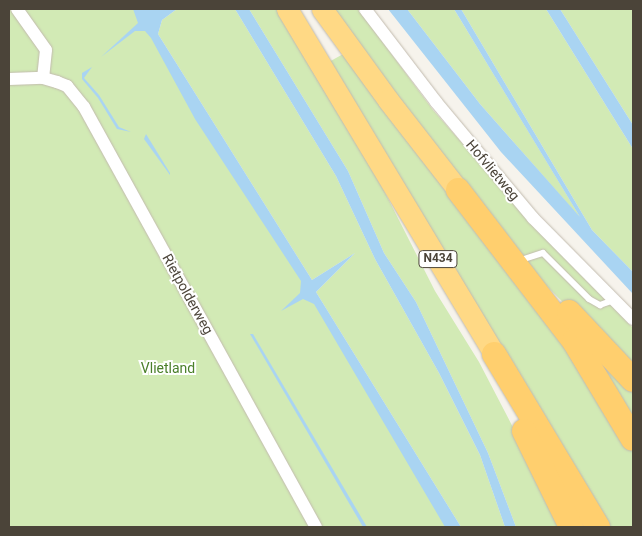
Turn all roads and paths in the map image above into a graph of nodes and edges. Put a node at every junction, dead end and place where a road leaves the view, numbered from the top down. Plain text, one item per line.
1 (17, 9) edge
2 (287, 9) edge
3 (322, 9) edge
4 (365, 9) edge
5 (43, 78) junction
6 (9, 79) edge
7 (458, 190) junction
8 (521, 260) junction
9 (614, 300) junction
10 (633, 319) edge
11 (494, 354) junction
12 (633, 380) edge
13 (633, 439) edge
14 (316, 527) edge
15 (570, 527) edge
16 (598, 527) edge

1 - 5 street
2 - 11 highway, N434
3 - 7 highway
4 - 9 street, Hofvlietweg
5 - 6 street, Rietpolderweg
5 - 14 street, Rietpolderweg
7 - 8 highway
7 - 13 highway
8 - 9 lane
8 - 12 highway
9 - 10 street, Hofvlietweg
11 - 15 highway, N434
11 - 16 highway, N434

